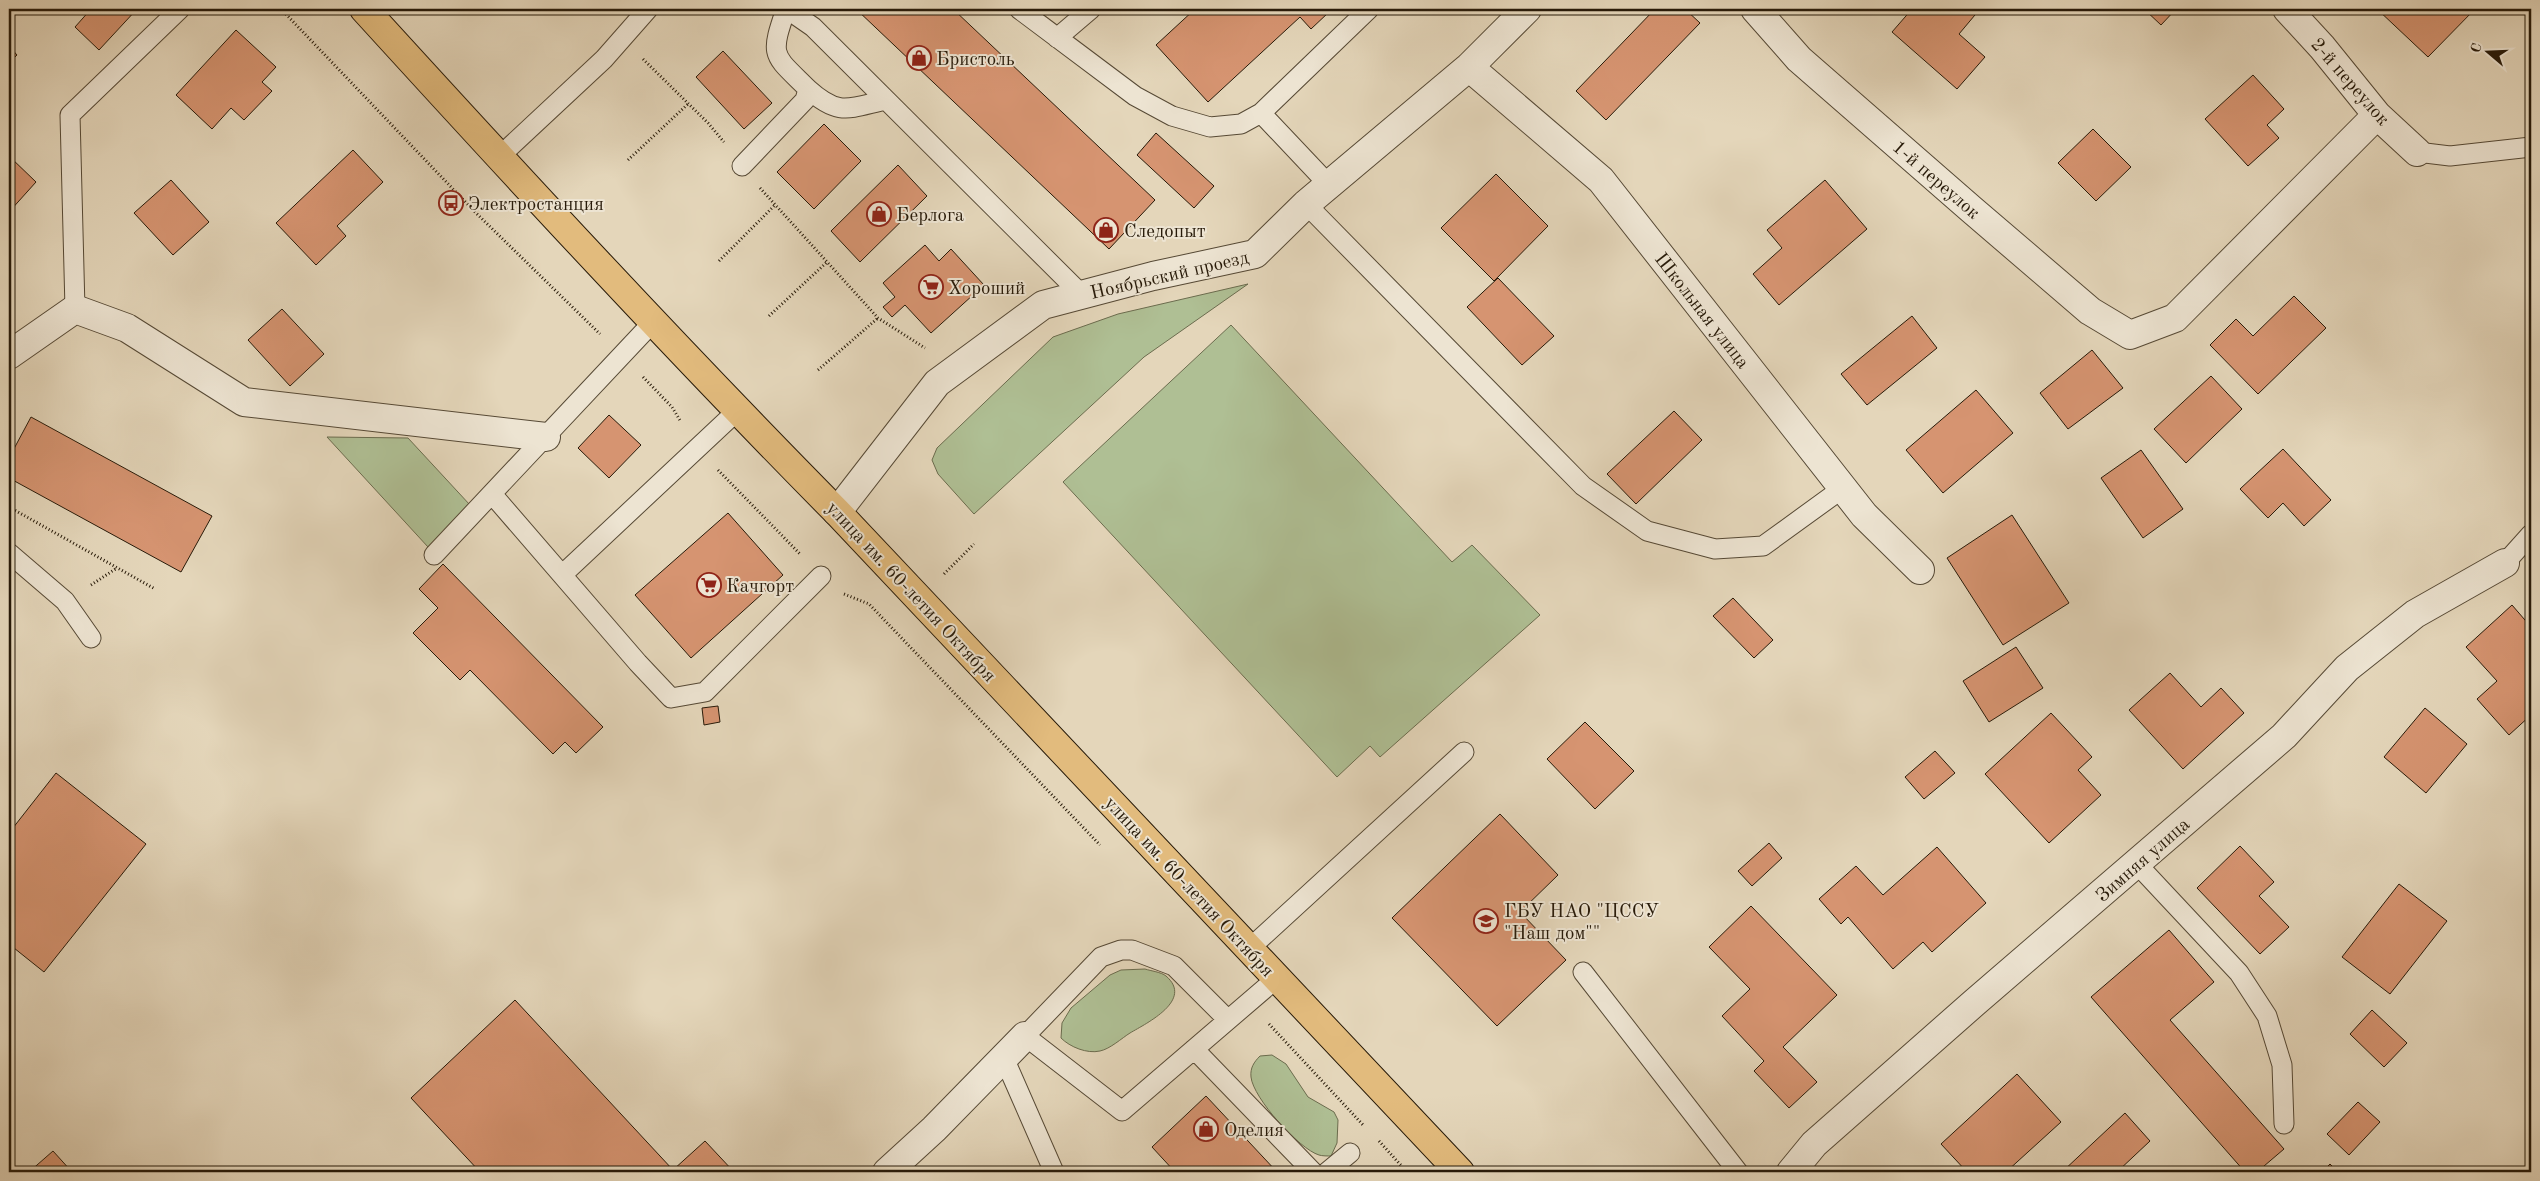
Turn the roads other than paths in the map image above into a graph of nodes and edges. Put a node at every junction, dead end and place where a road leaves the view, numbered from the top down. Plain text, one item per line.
1 (180, 9) edge
2 (364, 9) edge
3 (648, 9) edge
4 (787, 9) edge
5 (1018, 9) edge
6 (1091, 9) edge
7 (1369, 9) edge
8 (1527, 9) edge
9 (1755, 9) edge
10 (2286, 9) edge
11 (1058, 38) junction
12 (1469, 67) junction
13 (808, 89) junction
14 (886, 100) junction
15 (1261, 113) junction
16 (2377, 115) junction
17 (2531, 148) edge
18 (2417, 152) joint
19 (499, 157) junction
20 (742, 166) road end
21 (1329, 185) junction
22 (1306, 204) junction
23 (1081, 294) junction
24 (75, 309) junction
25 (654, 321) junction
26 (9, 355) edge
27 (737, 411) junction
28 (546, 437) junction
29 (1843, 488) junction
30 (492, 494) junction
31 (837, 512) junction
32 (2531, 534) edge
33 (9, 553) edge
34 (434, 555) dead end
35 (2506, 564) joint
36 (1920, 570) dead end
37 (562, 575) junction
38 (821, 576) dead end
39 (92, 638) dead end
40 (1464, 752) dead end
41 (2136, 863) junction
42 (1249, 949) junction
43 (1583, 972) dead end
44 (1277, 978) junction
45 (1228, 1020) junction
46 (1025, 1036) junction
47 (1194, 1049) junction
48 (1004, 1058) junction
49 (2284, 1124) dead end
50 (1350, 1153) dead end
51 (887, 1172) edge
52 (1054, 1172) edge
53 (1313, 1172) edge
54 (1327, 1172) edge
55 (1460, 1172) edge
56 (1738, 1172) edge
57 (1791, 1172) edge

1 - 24 lane
2 - 19 main road, улица им. 60-летия Октября
3 - 19 lane
4 - 13 lane
4 - 14 lane
5 - 11 lane
6 - 11 lane
7 - 15 lane
8 - 12 street, Ноябрьский проезд
9 - 16 street, 1-й переулок
10 - 16 street, 2-й переулок
11 - 15 lane
12 - 21 street, Ноябрьский проезд
12 - 29 street, Школьная улица
13 - 14 lane
13 - 20 lane
14 - 23 lane
15 - 21 lane
16 - 18 street, 2-й переулок
17 - 18 lane
19 - 25 main road, улица им. 60-летия Октября
21 - 22 street, Ноябрьский проезд
22 - 23 street, Ноябрьский проезд
22 - 29 lane
23 - 31 street, Ноябрьский проезд
24 - 26 street
24 - 28 street
25 - 27 main road, улица им. 60-летия Октября
25 - 28 lane
27 - 31 main road, улица им. 60-летия Октября
27 - 37 lane
28 - 30 lane
29 - 36 street, Школьная улица
30 - 34 lane
30 - 37 lane
31 - 42 main road, улица им. 60-летия Октября
32 - 35 lane
33 - 39 lane
35 - 41 street, Зимняя улица
37 - 38 lane
40 - 42 lane
41 - 49 lane
41 - 57 street, Зимняя улица
42 - 44 main road, улица им. 60-летия Октября
43 - 56 lane
44 - 45 lane
44 - 55 main road, улица им. 60-летия Октября
45 - 46 lane
45 - 47 lane
46 - 47 lane
46 - 48 street
47 - 53 lane
48 - 51 street
48 - 52 lane
50 - 54 lane

